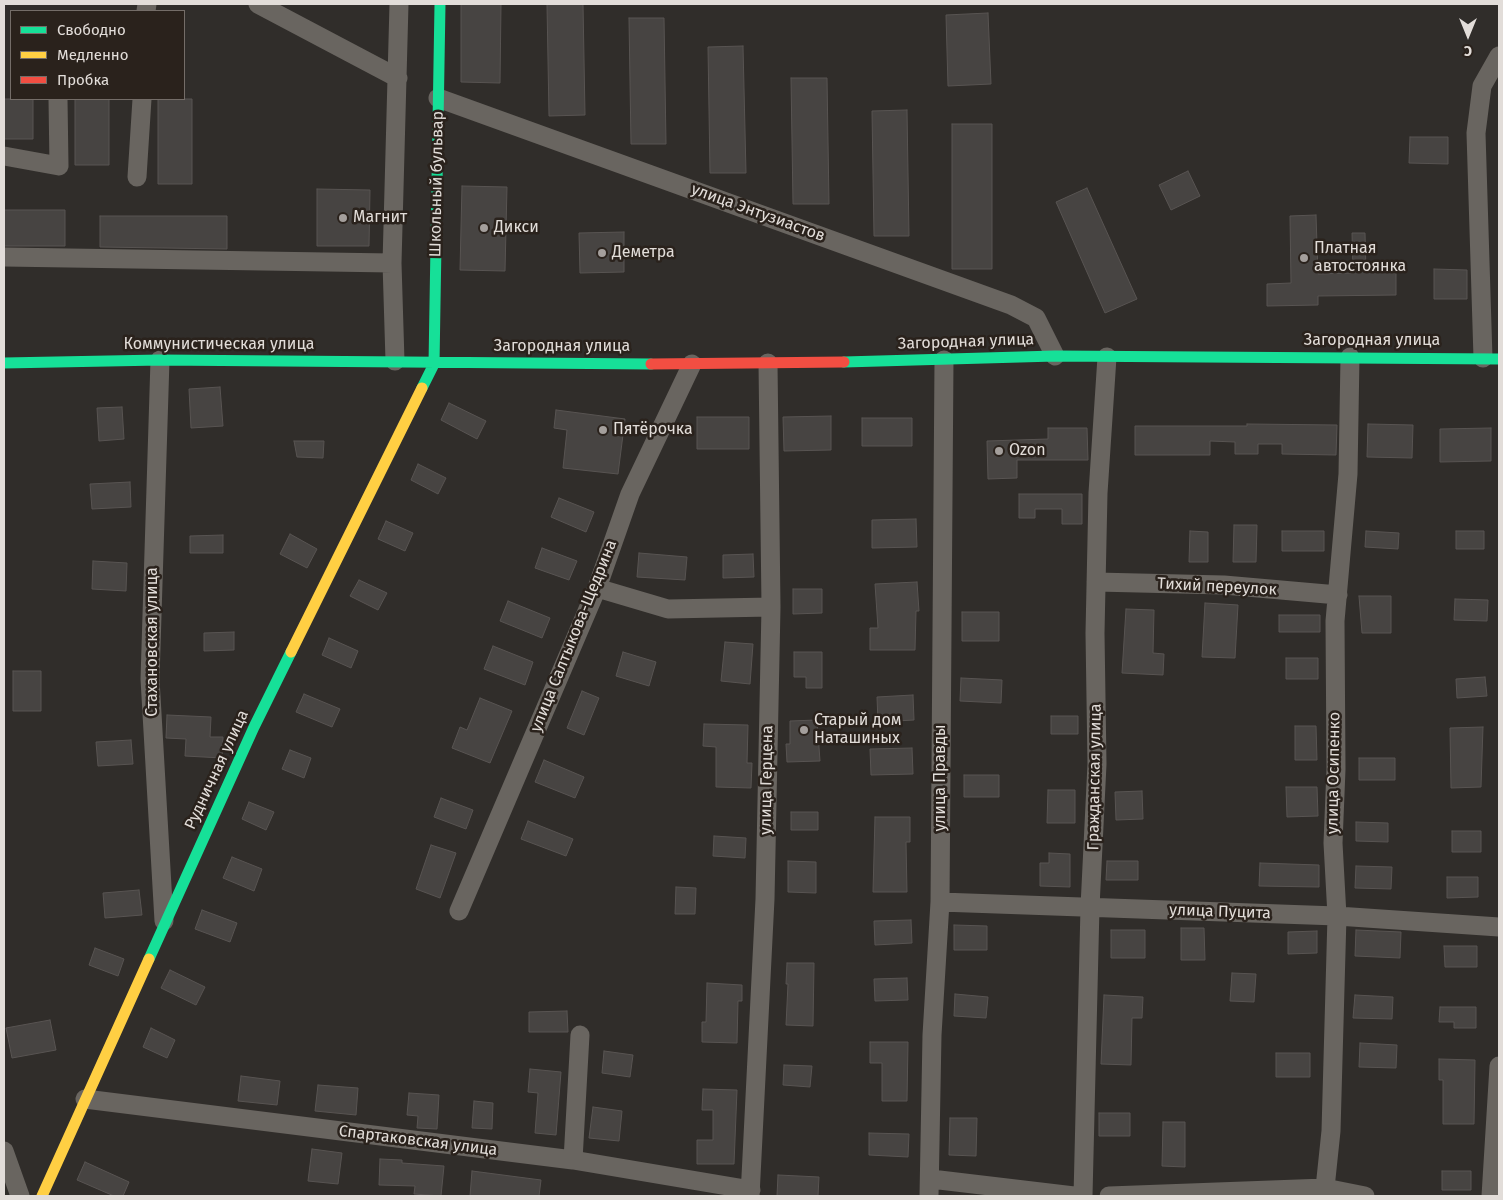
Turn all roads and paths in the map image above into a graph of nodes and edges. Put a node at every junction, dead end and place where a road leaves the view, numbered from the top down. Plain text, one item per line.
1 (258, 4) edge
2 (399, 4) edge
3 (440, 4) edge
4 (1499, 56) edge
5 (398, 78) junction
6 (438, 98) junction
7 (58, 100) edge
8 (142, 100) edge
9 (4, 156) edge
10 (138, 177) dead end
11 (4, 257) edge
12 (392, 263) junction
13 (1055, 356) junction
14 (1107, 357) junction
15 (1350, 357) junction
16 (1491, 358) edge
17 (160, 360) junction
18 (944, 360) junction
19 (395, 361) junction
20 (4, 363) edge
21 (768, 363) junction
22 (434, 364) junction
23 (692, 364) junction
24 (1096, 582) junction
25 (596, 588) junction
26 (1338, 595) junction
27 (771, 607) junction
28 (940, 902) junction
29 (1090, 907) junction
30 (459, 911) dead end
31 (1337, 916) junction
32 (165, 923) junction
33 (1499, 927) edge
34 (580, 1035) dead end
35 (1499, 1066) edge
36 (85, 1099) junction
37 (4, 1151) edge
38 (573, 1160) junction
39 (930, 1188) edge
40 (1325, 1188) junction
41 (751, 1193) edge
42 (20, 1196) edge
43 (42, 1196) edge
44 (1074, 1196) edge
45 (1083, 1196) edge
46 (1108, 1196) edge
47 (1366, 1196) edge
48 (1492, 1196) edge

1 - 5 street
2 - 5 street
3 - 6 street, Школьный бульвар
4 - 16 street
5 - 12 street
6 - 13 street, улица Энтузиастов
6 - 22 street, Школьный бульвар
7 - 9 street
8 - 10 street
11 - 12 street
12 - 19 street
13 - 14 street, Загородная улица
13 - 18 street, Загородная улица
14 - 15 street, Загородная улица
14 - 24 street, Гражданская улица
15 - 16 street, Загородная улица
15 - 26 street, улица Осипенко
17 - 19 street, Коммунистическая улица
17 - 20 street, Коммунистическая улица
17 - 32 street, Стахановская улица
18 - 21 street, Загородная улица
18 - 28 street, улица Правды
19 - 22 street, Коммунистическая улица
21 - 23 street, Загородная улица
21 - 27 street, улица Герцена
22 - 23 street, Загородная улица
22 - 32 street, Рудничная улица
23 - 25 street, улица Салтыкова-Щедрина
24 - 26 street, Тихий переулок
24 - 29 street, Гражданская улица
25 - 27 street
25 - 30 street, улица Салтыкова-Щедрина
26 - 31 street, улица Осипенко
27 - 41 street, улица Герцена
28 - 29 street, улица Пуцита
28 - 39 street, улица Правды
29 - 31 street, улица Пуцита
29 - 45 street, Гражданская улица
31 - 33 street, улица Пуцита
31 - 40 street, улица Осипенко
32 - 36 street, Рудничная улица
34 - 38 street
35 - 48 street
36 - 38 street, Спартаковская улица
36 - 43 street, Рудничная улица
37 - 42 street
38 - 41 street, Спартаковская улица
39 - 44 street
40 - 46 street
40 - 47 street

